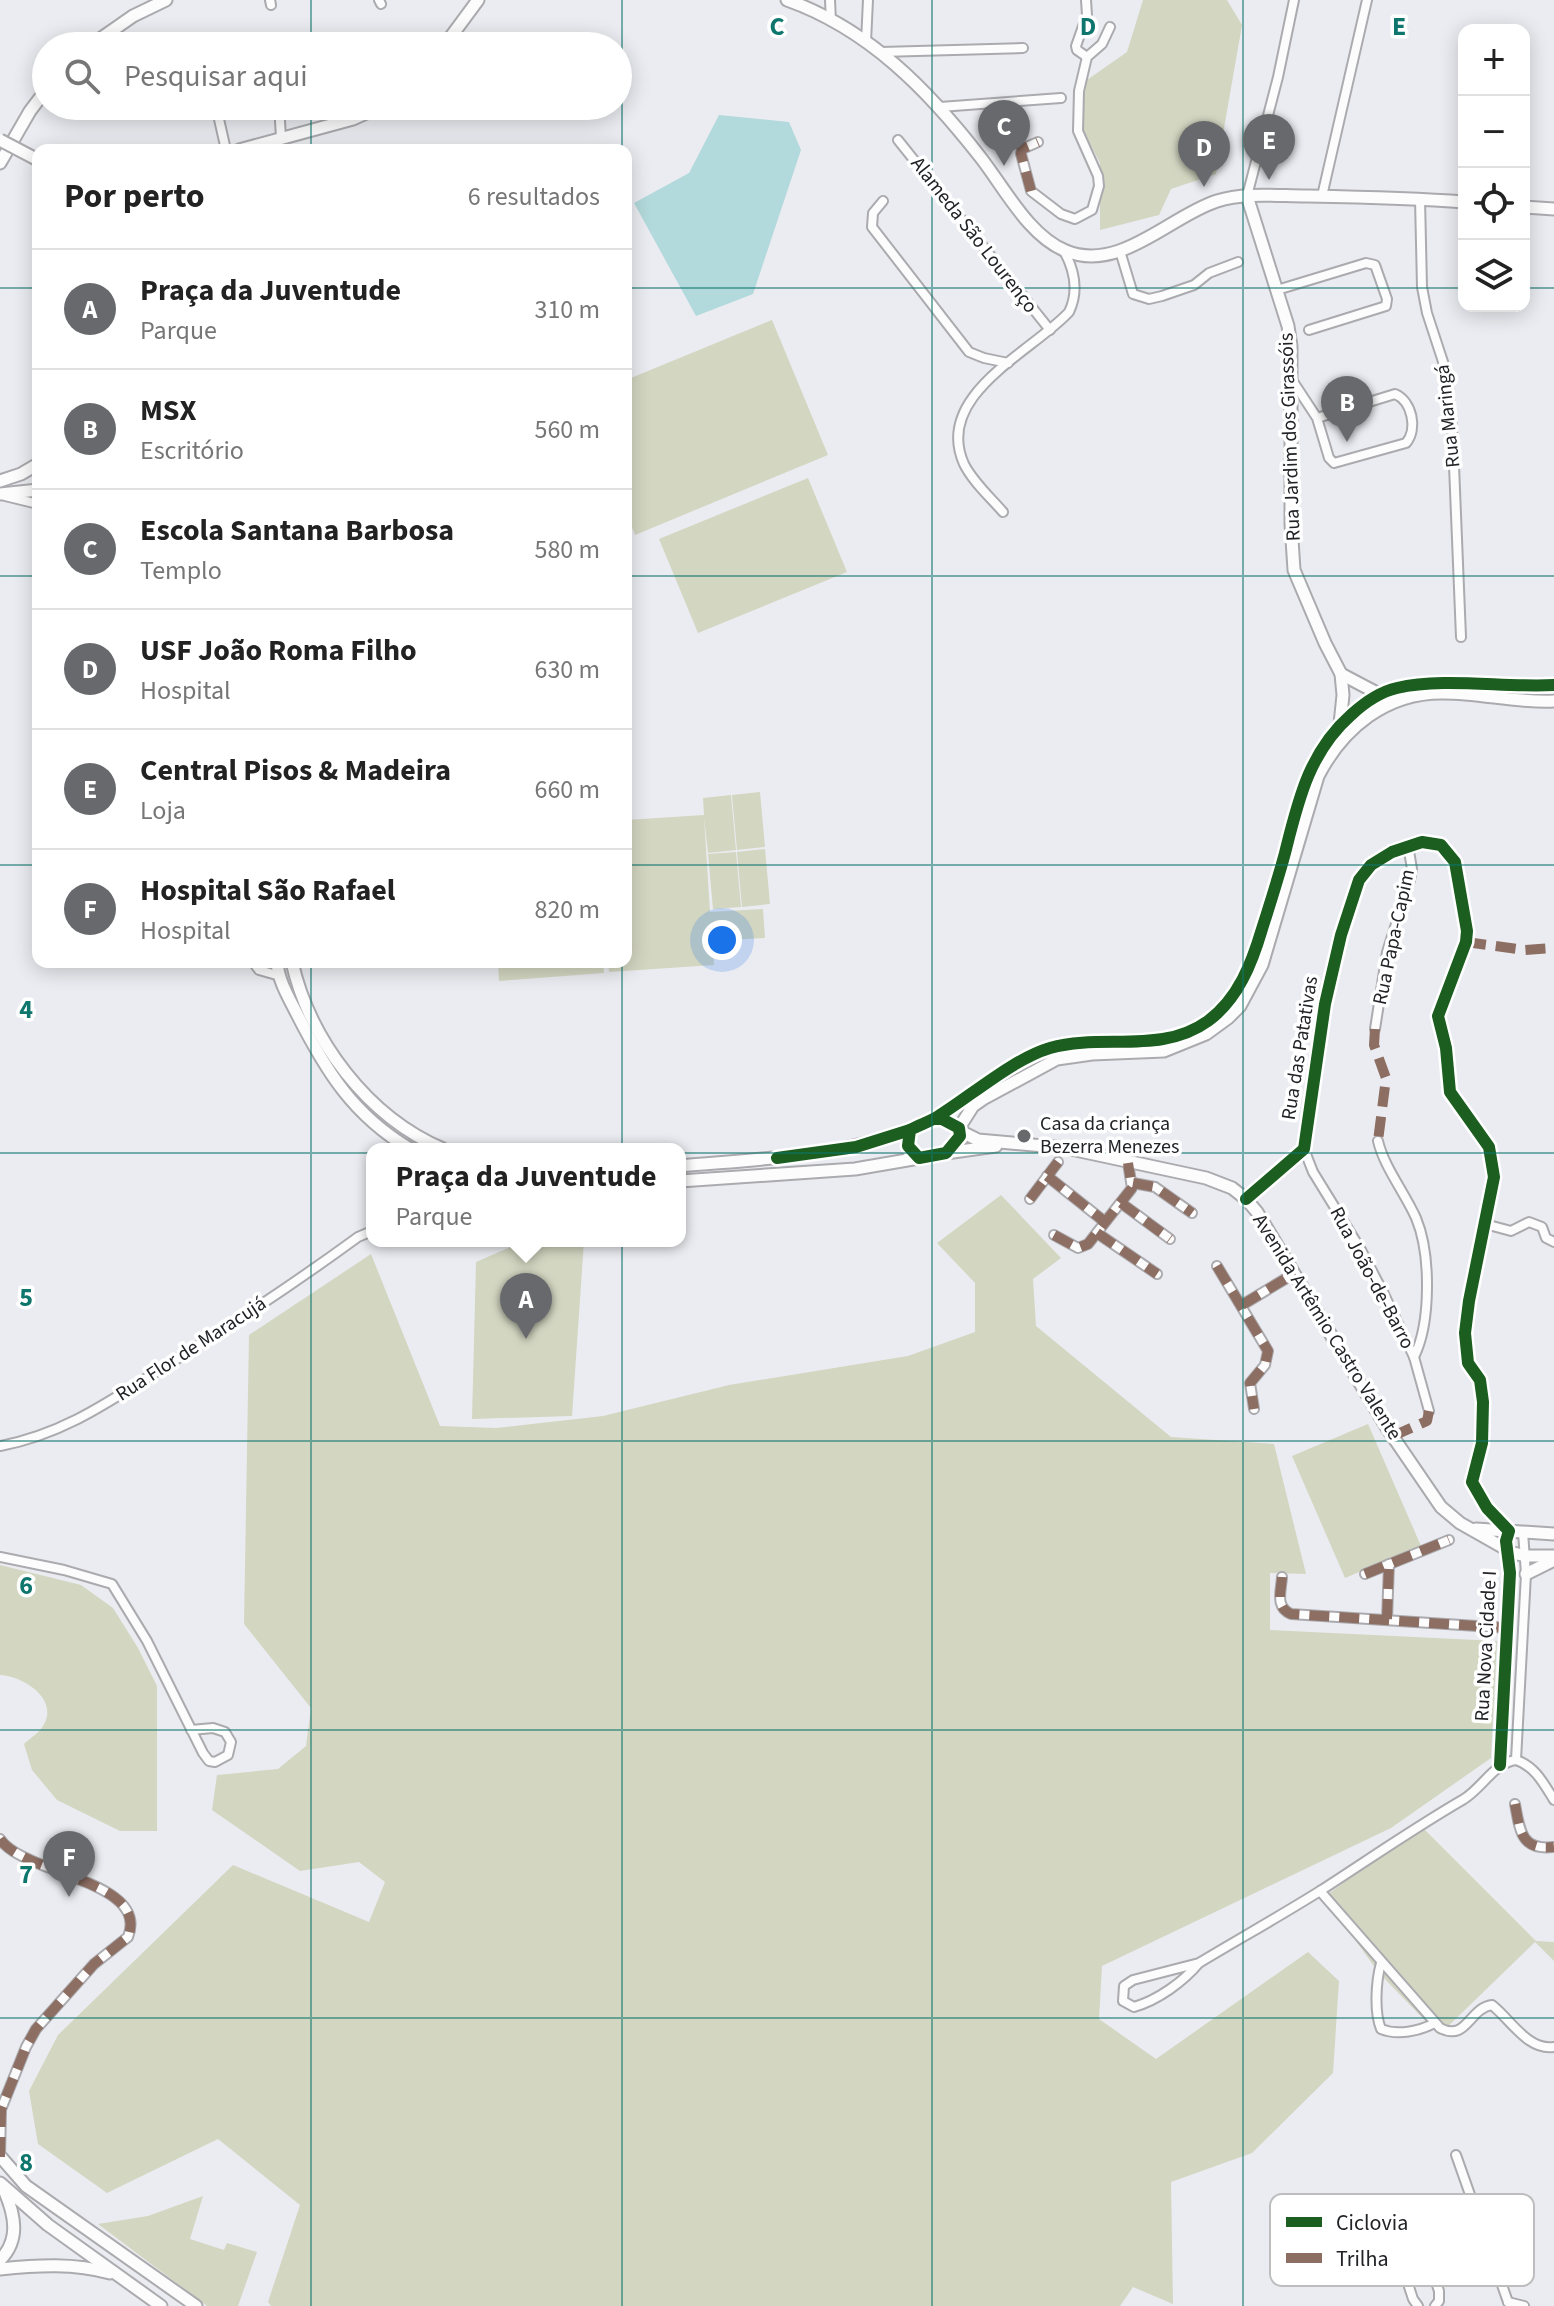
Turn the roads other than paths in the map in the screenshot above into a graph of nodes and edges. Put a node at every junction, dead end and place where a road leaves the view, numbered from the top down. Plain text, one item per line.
1 (166, 0) edge
2 (830, 0) edge
3 (868, 0) edge
4 (1086, 0) edge
5 (1294, 0) edge
6 (1367, 0) edge
7 (476, 1) edge
8 (791, 1) edge
9 (831, 21) junction
10 (1110, 27) dead end
11 (110, 32) edge
12 (454, 32) edge
13 (866, 42) junction
14 (1023, 48) dead end
15 (881, 52) junction
16 (1087, 57) junction
17 (1061, 98) dead end
18 (940, 107) junction
19 (32, 108) edge
20 (219, 120) edge
21 (280, 120) edge
22 (349, 120) edge
23 (281, 137) junction
24 (898, 140) dead end
25 (5, 142) edge
26 (1038, 142) dead end
27 (225, 144) edge
28 (258, 144) edge
29 (32, 157) edge
30 (0, 163) edge
31 (1247, 196) junction
32 (1322, 196) junction
33 (1420, 199) junction
34 (883, 201) dead end
35 (1458, 202) edge
36 (1530, 207) edge
37 (1554, 209) edge
38 (1064, 251) junction
39 (1120, 251) junction
40 (1238, 262) dead end
41 (1277, 290) junction
42 (1050, 330) junction
43 (1309, 330) dead end
44 (1008, 363) junction
45 (1292, 380) junction
46 (1317, 418) junction
47 (32, 468) edge
48 (0, 481) edge
49 (32, 491) edge
50 (0, 495) edge
51 (32, 503) edge
52 (1003, 512) dead end
53 (1461, 637) dead end
54 (1341, 674) junction
55 (1554, 685) edge
56 (1379, 694) junction
57 (1554, 701) edge
58 (1340, 724) junction
59 (1408, 845) junction
60 (258, 968) edge
61 (294, 968) edge
62 (278, 970) edge
63 (1375, 1029) dead end
64 (935, 1119) junction
65 (960, 1129) junction
66 (910, 1130) junction
67 (1378, 1141) dead end
68 (401, 1143) edge
69 (428, 1143) edge
70 (1012, 1143) junction
71 (1304, 1149) junction
72 (946, 1153) junction
73 (919, 1158) junction
74 (1058, 1162) dead end
75 (1128, 1163) junction
76 (686, 1166) edge
77 (1047, 1176) junction
78 (686, 1181) edge
79 (1133, 1183) junction
80 (1030, 1199) dead end
81 (1246, 1199) junction
82 (1121, 1203) junction
83 (1192, 1213) dead end
84 (1105, 1222) junction
85 (1485, 1224) junction
86 (1097, 1233) junction
87 (366, 1234) edge
88 (1054, 1235) dead end
89 (1170, 1239) dead end
90 (1550, 1240) edge
91 (1217, 1266) dead end
92 (1295, 1273) junction
93 (1157, 1274) dead end
94 (1242, 1305) junction
95 (1414, 1357) junction
96 (1254, 1409) dead end
97 (1429, 1411) dead end
98 (0, 1446) edge
99 (1472, 1528) junction
100 (1509, 1531) junction
101 (1523, 1532) junction
102 (1554, 1534) edge
103 (1449, 1540) dead end
104 (1508, 1550) junction
105 (1527, 1556) junction
106 (0, 1557) edge
107 (1554, 1558) edge
108 (1389, 1564) junction
109 (1510, 1573) junction
110 (1365, 1574) dead end
111 (1526, 1574) junction
112 (1282, 1577) dead end
113 (1387, 1619) junction
114 (1508, 1628) junction
115 (1507, 1640) junction
116 (1521, 1640) junction
117 (191, 1730) junction
118 (1516, 1760) junction
119 (1500, 1765) junction
120 (1554, 1800) edge
121 (1515, 1804) dead end
122 (0, 1839) edge
123 (1554, 1847) edge
124 (1320, 1891) junction
125 (1199, 1963) junction
126 (1381, 1963) junction
127 (1435, 2023) junction
128 (1554, 2047) edge
129 (0, 2112) edge
130 (1456, 2155) dead end
131 (0, 2156) edge
132 (2, 2186) edge
133 (1469, 2194) edge
134 (0, 2260) edge
135 (0, 2269) edge
136 (120, 2275) junction
137 (1409, 2286) edge
138 (1437, 2286) edge
139 (1506, 2304) edge
140 (161, 2306) edge
141 (196, 2306) edge
142 (1418, 2306) edge
143 (1435, 2306) edge
144 (1524, 2306) edge

1 - 11 main road
2 - 9 street
3 - 13 street
4 - 16 street
5 - 31 street
6 - 32 street
7 - 12 main road
8 - 9 main road
9 - 13 main road
10 - 16 street
13 - 15 main road
14 - 15 street
15 - 18 main road
16 - 26 street
17 - 18 street
18 - 38 main road
19 - 25 main road
20 - 27 street
21 - 23 street
22 - 23 main road
23 - 28 main road
24 - 42 street, Alameda São Lourenço
25 - 29 main road, bridge
25 - 30 main road
31 - 32 main road
31 - 39 main road
31 - 41 main road, Rua Jardim dos Girassóis
32 - 33 main road
33 - 35 main road
33 - 53 street, Rua Maringá
34 - 44 street
36 - 37 main road
38 - 39 main road
38 - 42 street
39 - 40 street
41 - 43 street
41 - 45 main road, Rua Jardim dos Girassóis
42 - 44 street
44 - 52 street
45 - 46 street
45 - 54 main road, Rua Jardim dos Girassóis
46 - 46 street
47 - 48 main road
49 - 50 main road
50 - 51 street
54 - 56 main road
54 - 58 main road, Rua Jardim dos Girassóis
55 - 56 main road
56 - 58 main road
57 - 65 main road
58 - 64 main road
59 - 63 street, Rua Papa-Capim
59 - 71 street, Rua das Patativas
59 - 85 street
60 - 62 street
61 - 69 main road
62 - 68 main road
64 - 65 main road
64 - 66 main road
65 - 70 main road, Avenida Artêmio Castro Valente
65 - 72 main road
66 - 73 main road
66 - 76 main road
67 - 95 street
70 - 72 main road, Avenida Artêmio Castro Valente
70 - 75 main road, Avenida Artêmio Castro Valente
71 - 81 street, Rua das Patativas
71 - 95 street, Rua João-de-Barro
72 - 73 main road
73 - 78 main road
74 - 77 street
75 - 79 street
75 - 81 main road, Avenida Artêmio Castro Valente
77 - 80 street
77 - 84 street
79 - 82 street
79 - 83 street
81 - 92 main road, Avenida Artêmio Castro Valente
82 - 84 street
82 - 89 street
84 - 86 street
85 - 90 street
85 - 100 street
86 - 88 street
86 - 93 street
87 - 98 street, Rua Flor de Maracujá
91 - 94 street
92 - 94 street
92 - 99 main road, Avenida Artêmio Castro Valente
94 - 96 street
95 - 97 street, Rua João-de-Barro
99 - 100 main road
99 - 104 main road, Avenida Artêmio Castro Valente
100 - 101 main road
100 - 104 street, Rua Nova Cidade I
101 - 102 main road
101 - 105 street, Rua Nova Cidade I
103 - 108 street
104 - 105 main road, Avenida Artêmio Castro Valente
104 - 109 street, Rua Nova Cidade I
105 - 107 main road, Avenida Artêmio Castro Valente
105 - 111 street, Rua Nova Cidade I
106 - 117 street
107 - 111 main road
108 - 110 street
108 - 113 street
109 - 111 street
109 - 114 street, Rua Nova Cidade I
111 - 116 street, Rua Nova Cidade I
112 - 113 street
113 - 114 street
114 - 115 street, Rua Nova Cidade I
115 - 116 street
115 - 119 street, Rua Nova Cidade I
116 - 118 street, Rua Nova Cidade I
117 - 117 street
118 - 119 street
118 - 120 street
119 - 124 street
121 - 123 street
122 - 129 street
124 - 125 street
124 - 126 street
125 - 125 street
126 - 127 street
126 - 127 street
127 - 128 street
129 - 131 street
130 - 133 street
131 - 141 main road
132 - 134 main road
132 - 136 main road
135 - 136 main road
136 - 140 main road
137 - 142 street
138 - 143 street
139 - 144 street

